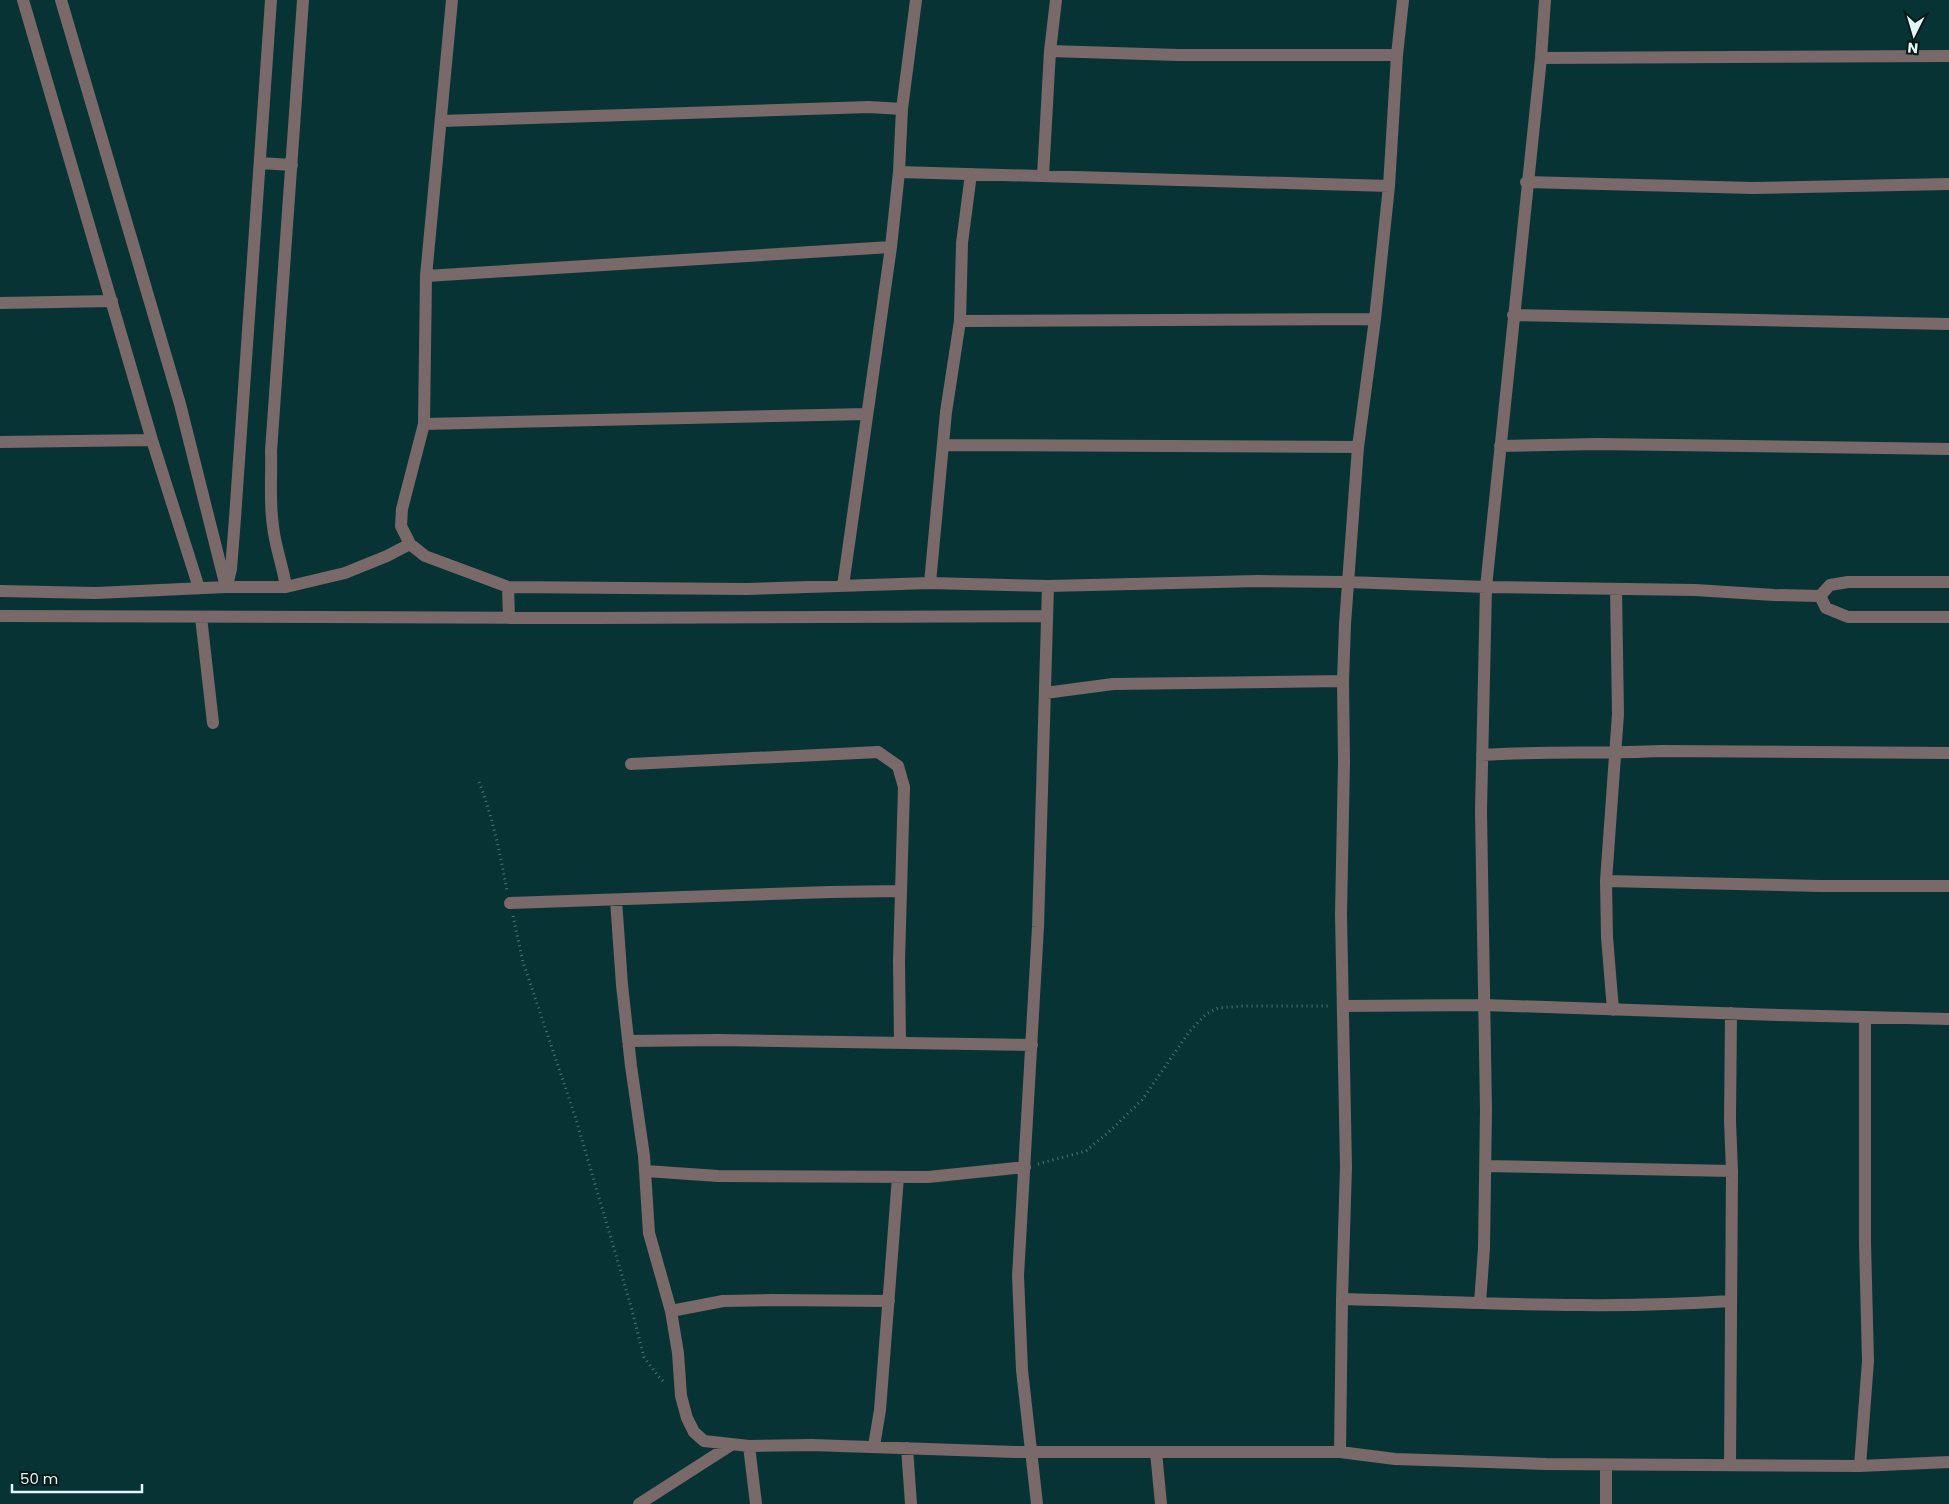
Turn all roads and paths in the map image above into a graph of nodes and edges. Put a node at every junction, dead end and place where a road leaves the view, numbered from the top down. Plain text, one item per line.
1 (23, 0) edge
2 (61, 0) edge
3 (271, 0) edge
4 (304, 0) edge
5 (452, 0) edge
6 (916, 0) edge
7 (1056, 0) edge
8 (1403, 0) edge
9 (1544, 0) edge
10 (1050, 51) junction
11 (1397, 55) junction
12 (1949, 56) edge
13 (1540, 58) junction
14 (902, 109) junction
15 (441, 121) junction
16 (260, 163) junction
17 (292, 166) junction
18 (899, 172) junction
19 (971, 174) junction
20 (1043, 176) junction
21 (1526, 182) junction
22 (1949, 184) edge
23 (1389, 186) junction
24 (891, 247) junction
25 (426, 276) junction
26 (112, 301) junction
27 (0, 303) edge
28 (1513, 315) junction
29 (1376, 319) junction
30 (960, 321) junction
31 (1949, 324) edge
32 (866, 414) junction
33 (424, 424) junction
34 (152, 440) junction
35 (0, 442) edge
36 (943, 445) junction
37 (1500, 446) junction
38 (1358, 447) junction
39 (1949, 448) edge
40 (410, 544) junction
41 (1347, 582) junction
42 (1949, 582) edge
43 (930, 583) junction
44 (508, 586) junction
45 (843, 586) junction
46 (1048, 586) junction
47 (226, 587) junction
48 (286, 587) junction
49 (1486, 587) junction
50 (199, 588) junction
51 (1616, 589) junction
52 (0, 591) edge
53 (1820, 596) junction
54 (0, 616) edge
55 (1047, 616) junction
56 (201, 617) junction
57 (1949, 617) edge
58 (509, 618) junction
59 (1343, 681) junction
60 (1045, 693) junction
61 (213, 723) dead end
62 (1616, 753) junction
63 (1949, 753) edge
64 (1482, 755) junction
65 (631, 764) dead end
66 (479, 782) dead end
67 (1606, 881) junction
68 (1949, 886) edge
69 (901, 891) junction
70 (616, 900) junction
71 (510, 903) junction
72 (1484, 1005) junction
73 (1343, 1006) junction
74 (1613, 1010) junction
75 (1731, 1013) junction
76 (1865, 1017) junction
77 (1949, 1019) edge
78 (628, 1041) junction
79 (900, 1042) junction
80 (1032, 1045) junction
81 (1485, 1166) junction
82 (1025, 1167) junction
83 (646, 1171) junction
84 (1732, 1171) junction
85 (898, 1177) junction
86 (1342, 1299) junction
87 (890, 1301) junction
88 (1730, 1301) junction
89 (1480, 1303) junction
90 (671, 1310) junction
91 (681, 1396) junction
92 (731, 1445) junction
93 (749, 1446) junction
94 (874, 1446) junction
95 (907, 1448) junction
96 (1031, 1452) junction
97 (1156, 1452) junction
98 (1340, 1452) junction
99 (1949, 1462) edge
100 (1730, 1464) junction
101 (1606, 1465) junction
102 (1860, 1466) junction
103 (639, 1504) edge
104 (756, 1504) edge
105 (911, 1504) edge
106 (1036, 1504) edge
107 (1161, 1504) edge
108 (1606, 1504) edge

1 - 26 street
2 - 47 street
3 - 16 street
4 - 17 street
5 - 15 street
6 - 14 street
7 - 10 street
8 - 11 street
9 - 13 street
10 - 11 street
10 - 20 street
11 - 23 street
12 - 13 street
13 - 21 street
14 - 15 street
14 - 18 street
15 - 25 street
16 - 17 street
16 - 47 street
17 - 48 street
18 - 19 street
18 - 24 street
19 - 20 street
19 - 30 street
20 - 23 street
21 - 22 street
21 - 28 street
23 - 29 street
24 - 25 street
24 - 32 street
25 - 33 street
26 - 27 street
26 - 34 street
28 - 31 street
28 - 37 street
29 - 30 street
29 - 38 street
30 - 36 street
32 - 33 street
32 - 45 street
33 - 40 street
34 - 35 street
34 - 50 street
36 - 38 street
36 - 43 street
37 - 39 street
37 - 49 street
38 - 41 street
40 - 44 street
40 - 48 street
41 - 46 street
41 - 49 street
41 - 59 street
42 - 53 street
43 - 45 street
43 - 46 street
44 - 45 street
44 - 58 street
46 - 55 street
47 - 48 street
47 - 50 street
49 - 51 street
49 - 64 street
50 - 52 street
51 - 53 street
51 - 62 street
53 - 57 street
54 - 56 street
55 - 58 street
55 - 60 street
56 - 58 street
56 - 61 street
59 - 60 street
59 - 73 street
60 - 80 street
62 - 63 street
62 - 64 street
62 - 67 street
64 - 72 street
65 - 69 street
66 - 71 path
67 - 68 street
67 - 74 street
69 - 70 street
69 - 79 street
70 - 71 street
70 - 78 street
71 - 91 path
72 - 73 street
72 - 74 street
72 - 81 street
73 - 82 path
73 - 86 street
74 - 75 street
75 - 76 street
75 - 84 street
76 - 77 street
76 - 102 street
78 - 79 street
78 - 83 street
79 - 80 street
80 - 82 street
81 - 84 street
81 - 89 street
82 - 85 street
82 - 96 street
83 - 85 street
83 - 90 street
84 - 88 street
85 - 87 street
86 - 89 street
86 - 98 street
87 - 90 street
87 - 94 street
88 - 89 street
88 - 100 street
90 - 91 street
91 - 92 street
92 - 93 street
92 - 103 street
93 - 94 street
93 - 104 street
94 - 95 street
95 - 96 street
95 - 105 street
96 - 97 street
96 - 106 street
97 - 98 street
97 - 107 street
98 - 101 street
99 - 102 street
100 - 101 street
100 - 102 street
101 - 108 street

